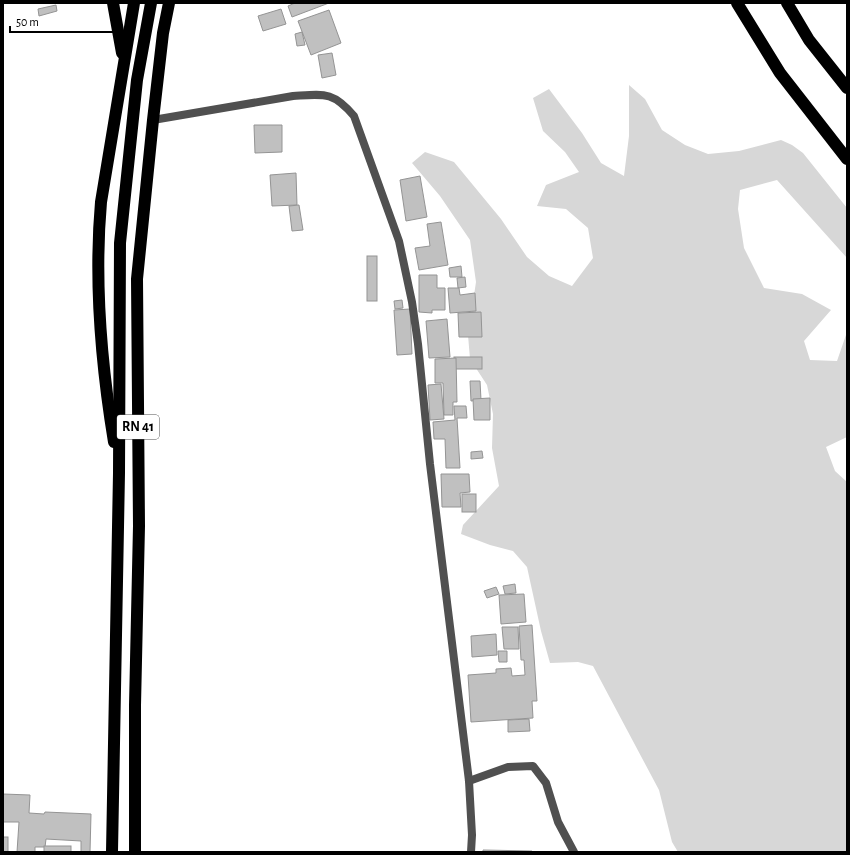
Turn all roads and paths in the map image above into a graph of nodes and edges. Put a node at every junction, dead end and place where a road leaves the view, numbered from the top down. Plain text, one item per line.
1 (113, 3) edge
2 (134, 3) edge
3 (151, 3) edge
4 (169, 3) edge
5 (731, 3) edge
6 (736, 3) edge
7 (787, 3) edge
8 (759, 41) junction
9 (124, 61) junction
10 (847, 88) edge
11 (153, 120) junction
12 (847, 159) edge
13 (119, 473) junction
14 (469, 781) junction
15 (112, 852) edge
16 (135, 852) edge
17 (471, 852) edge
18 (574, 852) edge

1 - 9 highway, RN 41
2 - 9 highway, RN 41
3 - 13 highway
4 - 11 highway, RN 41
5 - 8 highway
6 - 8 highway
7 - 10 highway
8 - 12 highway
9 - 13 highway, RN 41
11 - 14 street
11 - 16 highway, RN 41
13 - 15 highway, RN 41
14 - 17 street
14 - 18 street

